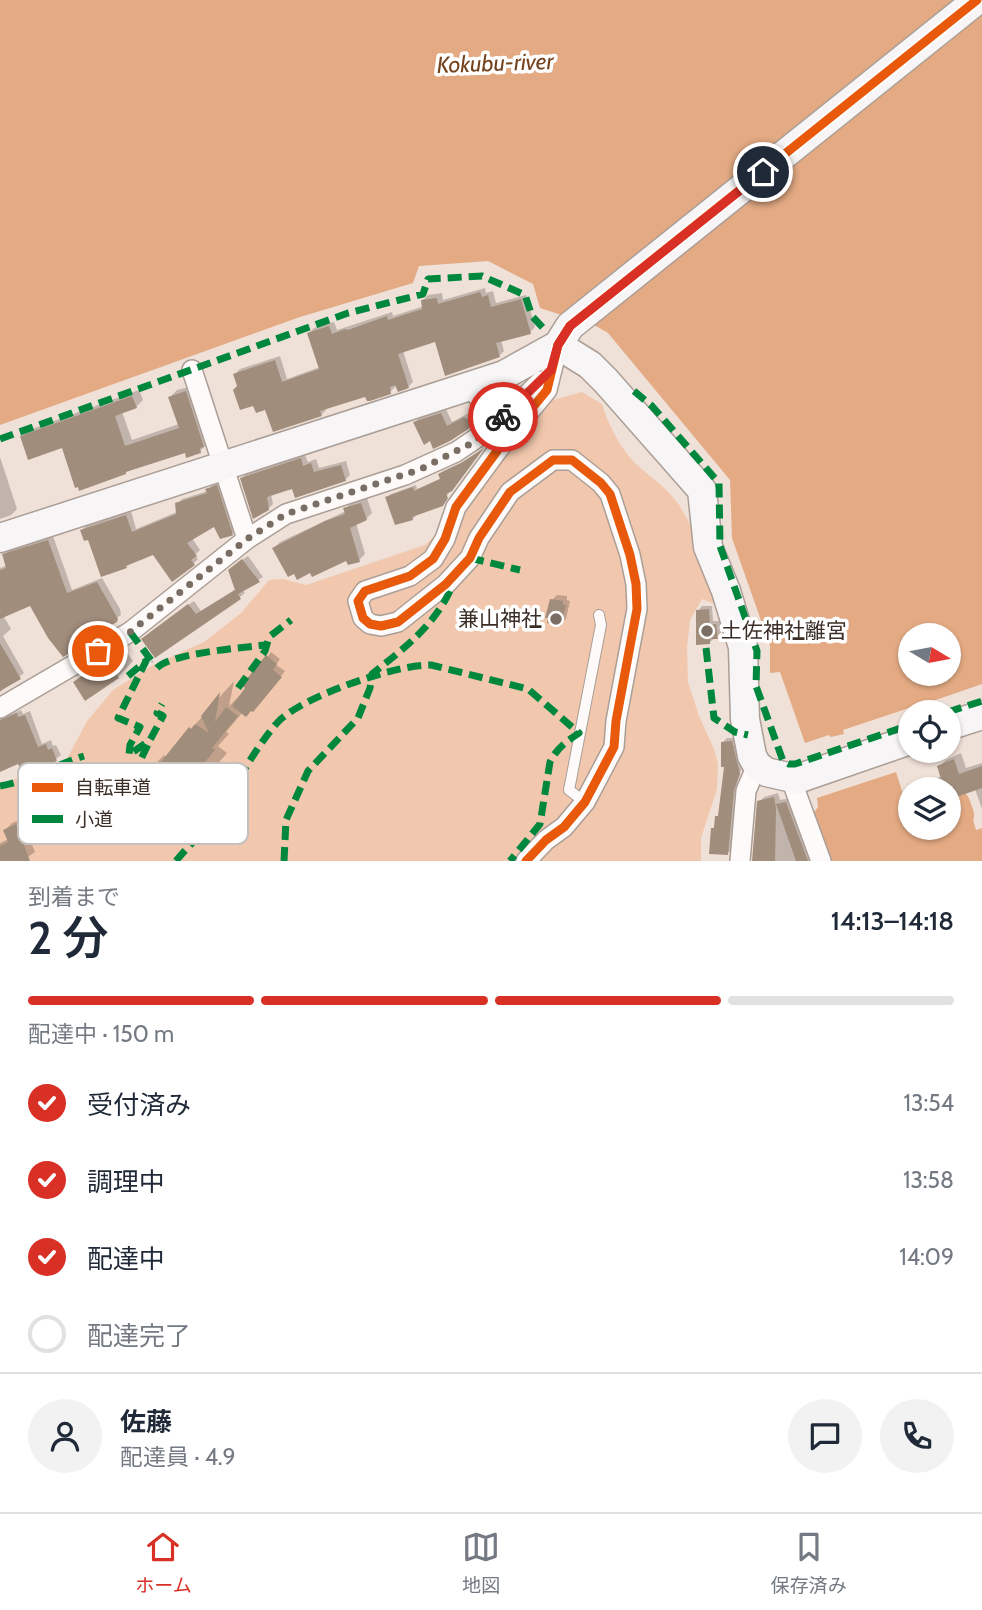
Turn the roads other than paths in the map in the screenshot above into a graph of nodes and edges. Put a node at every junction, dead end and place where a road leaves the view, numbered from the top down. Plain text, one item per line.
1 (978, 0) edge
2 (560, 347) junction
3 (192, 370) dead end
4 (472, 386) junction
5 (488, 430) junction
6 (223, 465) junction
7 (0, 538) edge
8 (247, 539) junction
9 (598, 615) dead end
10 (0, 708) edge
11 (982, 715) edge
12 (961, 722) edge
13 (898, 744) edge
14 (757, 765) junction
15 (795, 790) dead end
16 (585, 802) junction
17 (526, 861) edge
18 (740, 861) edge
19 (821, 861) edge

1 - 2 street
2 - 4 street
2 - 5 street
2 - 14 street
2 - 16 street
3 - 6 street
4 - 5 street
4 - 6 street
5 - 8 street
6 - 7 street
6 - 8 street
8 - 10 street
9 - 16 lane
11 - 12 street
13 - 14 street
14 - 18 street
15 - 19 street
16 - 17 street

